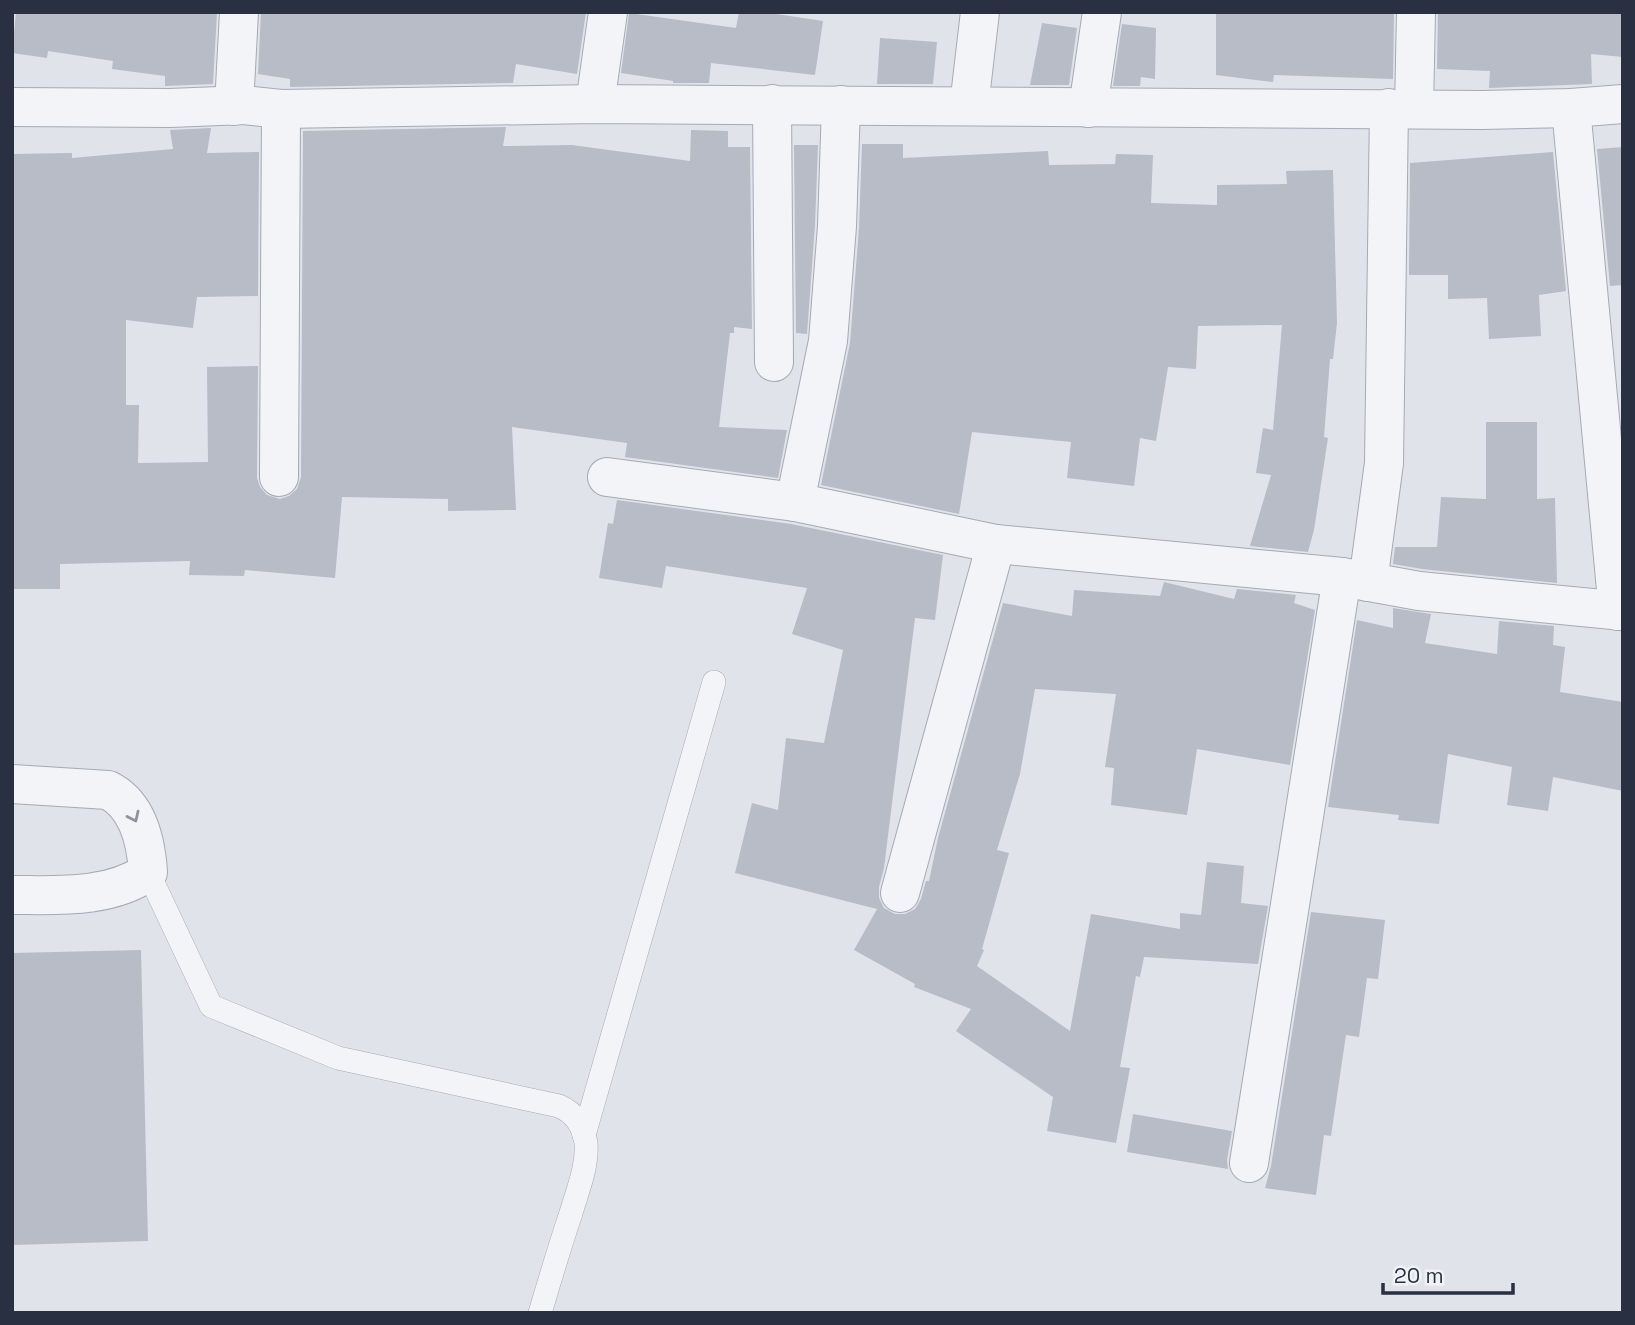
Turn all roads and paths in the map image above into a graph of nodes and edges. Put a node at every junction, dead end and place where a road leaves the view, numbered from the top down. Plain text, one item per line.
1 (239, 12) edge
2 (608, 12) edge
3 (980, 12) edge
4 (1102, 12) edge
5 (1416, 12) edge
6 (595, 104) junction
7 (772, 104) junction
8 (841, 104) junction
9 (1623, 104) edge
10 (234, 106) junction
11 (969, 106) junction
12 (12, 107) edge
13 (1088, 108) junction
14 (1402, 108) junction
15 (1571, 108) junction
16 (281, 109) junction
17 (774, 362) dead end
18 (279, 477) dead end
19 (607, 477) dead end
20 (795, 502) junction
21 (996, 544) junction
22 (1355, 580) junction
23 (1620, 611) edge
24 (714, 682) dead end
25 (12, 784) edge
26 (148, 872) junction
27 (900, 893) dead end
28 (12, 895) edge
29 (584, 1135) junction
30 (1249, 1163) dead end
31 (540, 1313) edge

1 - 10 street
2 - 6 street
3 - 11 street
4 - 13 street
5 - 14 street
6 - 7 street
6 - 16 street
7 - 8 street
7 - 17 street
8 - 11 street
8 - 20 street
9 - 15 street
10 - 12 street
10 - 16 street
11 - 13 street
13 - 14 street
14 - 15 street
14 - 22 street
15 - 23 street
16 - 18 street
19 - 20 street
20 - 21 street
21 - 22 street
21 - 27 street
22 - 23 street
22 - 30 street
24 - 29 lane
25 -> 26 street
26 - 28 street
26 - 29 lane
29 - 31 lane

